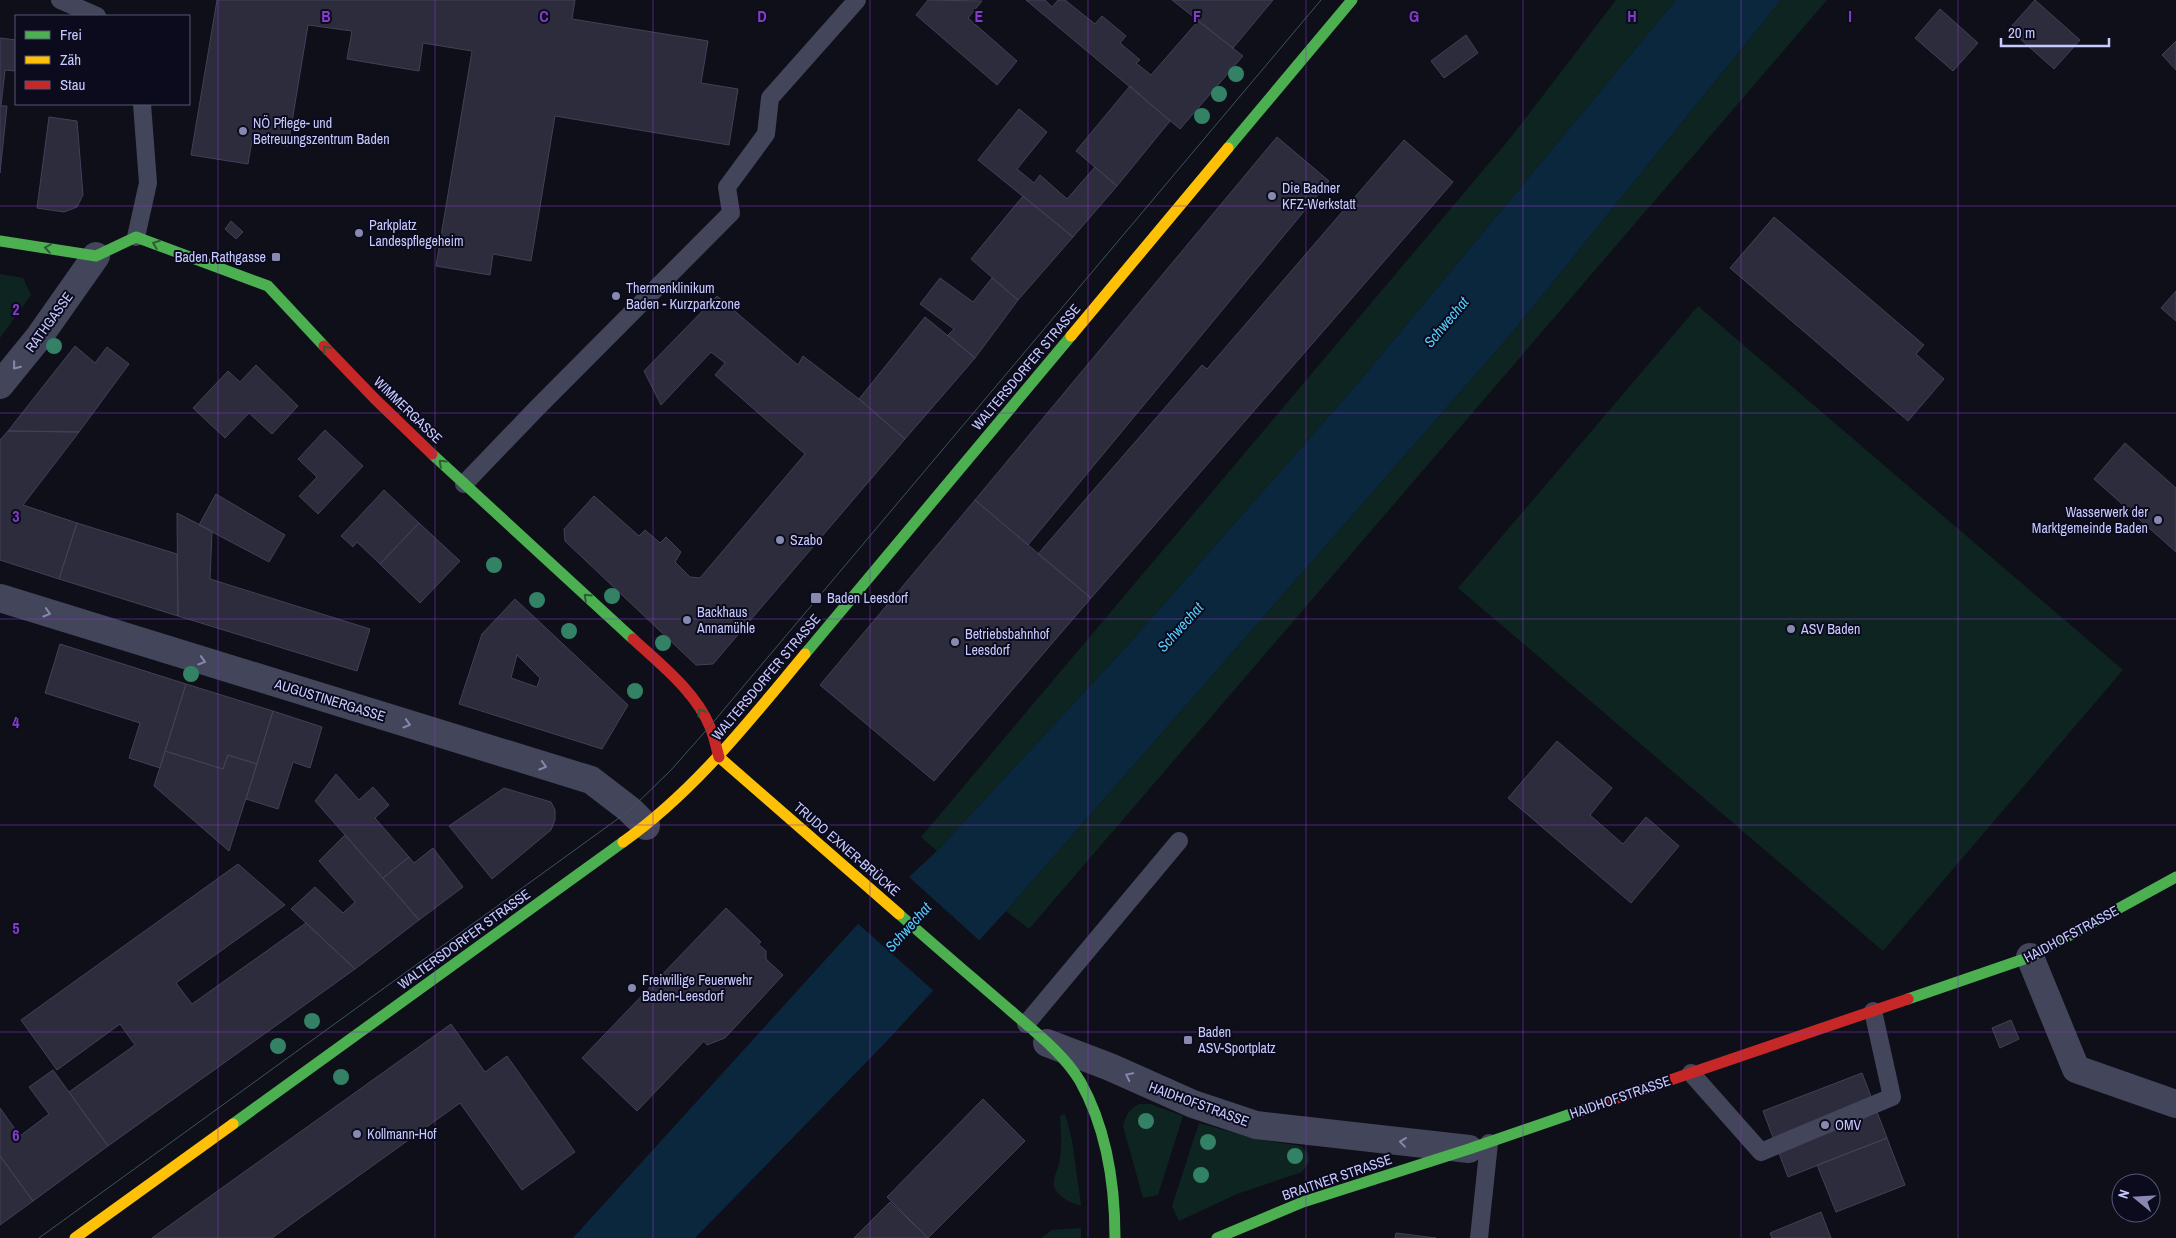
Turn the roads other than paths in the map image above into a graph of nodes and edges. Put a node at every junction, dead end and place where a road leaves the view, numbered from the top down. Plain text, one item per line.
1 (60, 0) edge
2 (857, 0) edge
3 (1352, 0) edge
4 (95, 15) edge
5 (142, 105) edge
6 (136, 237) junction
7 (0, 241) edge
8 (96, 256) junction
9 (0, 385) edge
10 (464, 484) junction
11 (0, 598) edge
12 (719, 757) junction
13 (646, 826) junction
14 (1179, 841) dead end
15 (2176, 877) edge
16 (2030, 957) junction
17 (1873, 1011) junction
18 (1026, 1024) junction
19 (1046, 1043) junction
20 (1691, 1073) junction
21 (2176, 1104) edge
22 (1479, 1146) junction
23 (75, 1238) edge
24 (1115, 1238) edge
25 (1217, 1238) edge
26 (1479, 1238) edge

1 - 4 lane
2 - 10 lane
3 - 12 street, WALTERSDORFER STRASSE
5 - 6 lane
6 - 8 street
10 -> 6 street, WIMMERGASSE
8 -> 7 street
8 -> 9 street, RATHGASSE
12 -> 10 street, WIMMERGASSE
11 -> 13 street, AUGUSTINERGASSE
12 - 13 street, WALTERSDORFER STRASSE
12 - 18 street, TRUDO EXNER-BRÜCKE
13 - 23 street, WALTERSDORFER STRASSE
14 - 18 lane
15 - 16 street, HAIDHOFSTRASSE
16 - 17 street, HAIDHOFSTRASSE
16 - 21 street
17 - 20 street, HAIDHOFSTRASSE
17 - 20 lane
18 - 19 street, TRUDO EXNER-BRÜCKE
22 -> 19 street, HAIDHOFSTRASSE
19 - 24 street, TRUDO EXNER-BRÜCKE
20 - 22 street, HAIDHOFSTRASSE
22 - 25 street, BRAITNER STRASSE
22 - 26 lane

